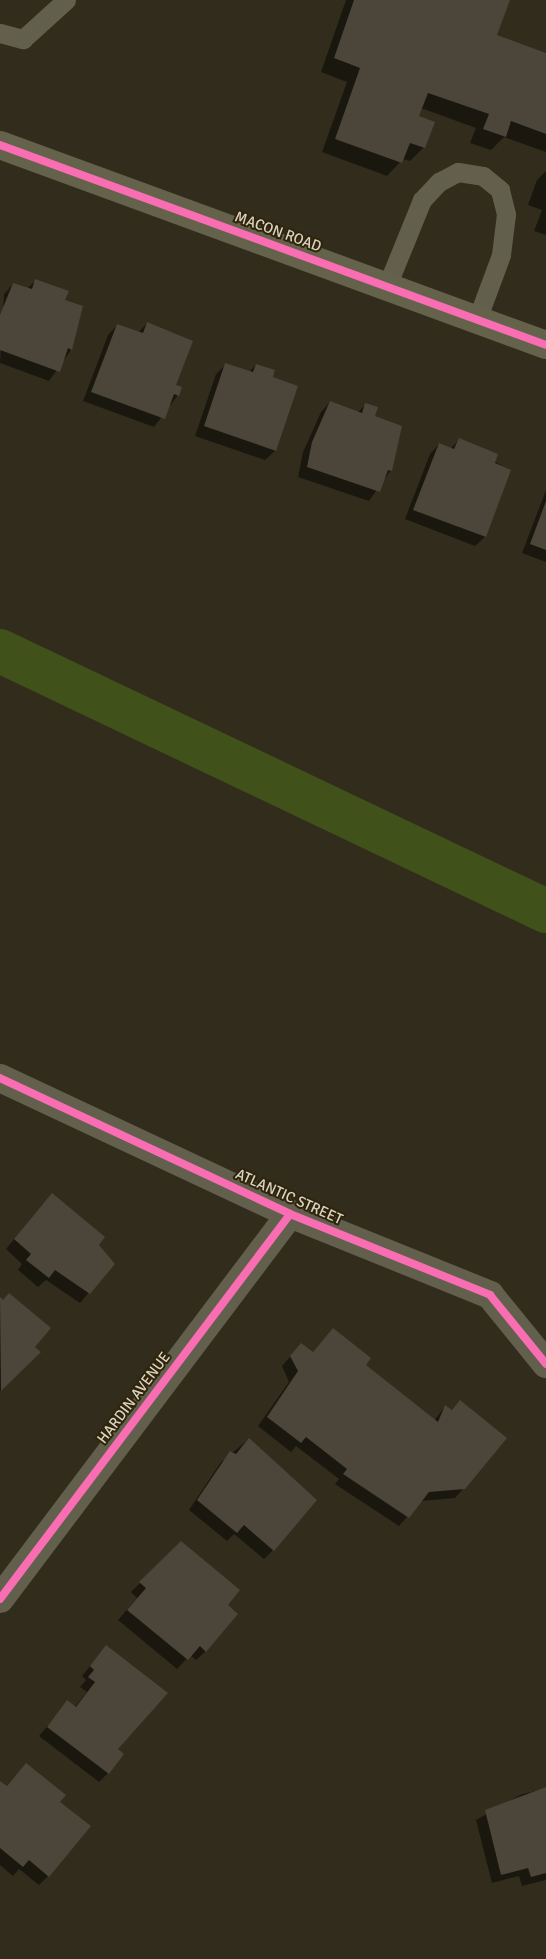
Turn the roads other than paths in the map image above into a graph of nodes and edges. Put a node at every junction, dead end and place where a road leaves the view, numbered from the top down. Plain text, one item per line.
1 (66, 0) edge
2 (0, 32) edge
3 (0, 145) edge
4 (387, 286) junction
5 (478, 317) junction
6 (546, 345) edge
7 (0, 1078) edge
8 (290, 1214) junction
9 (546, 1364) edge
10 (0, 1599) edge

1 - 2 lane
3 - 4 main road, MACON ROAD
4 - 5 main road, MACON ROAD
4 - 5 lane
5 - 6 main road, MACON ROAD
7 - 8 street, ATLANTIC STREET
8 - 9 street, ATLANTIC STREET
8 - 10 street, HARDIN AVENUE

